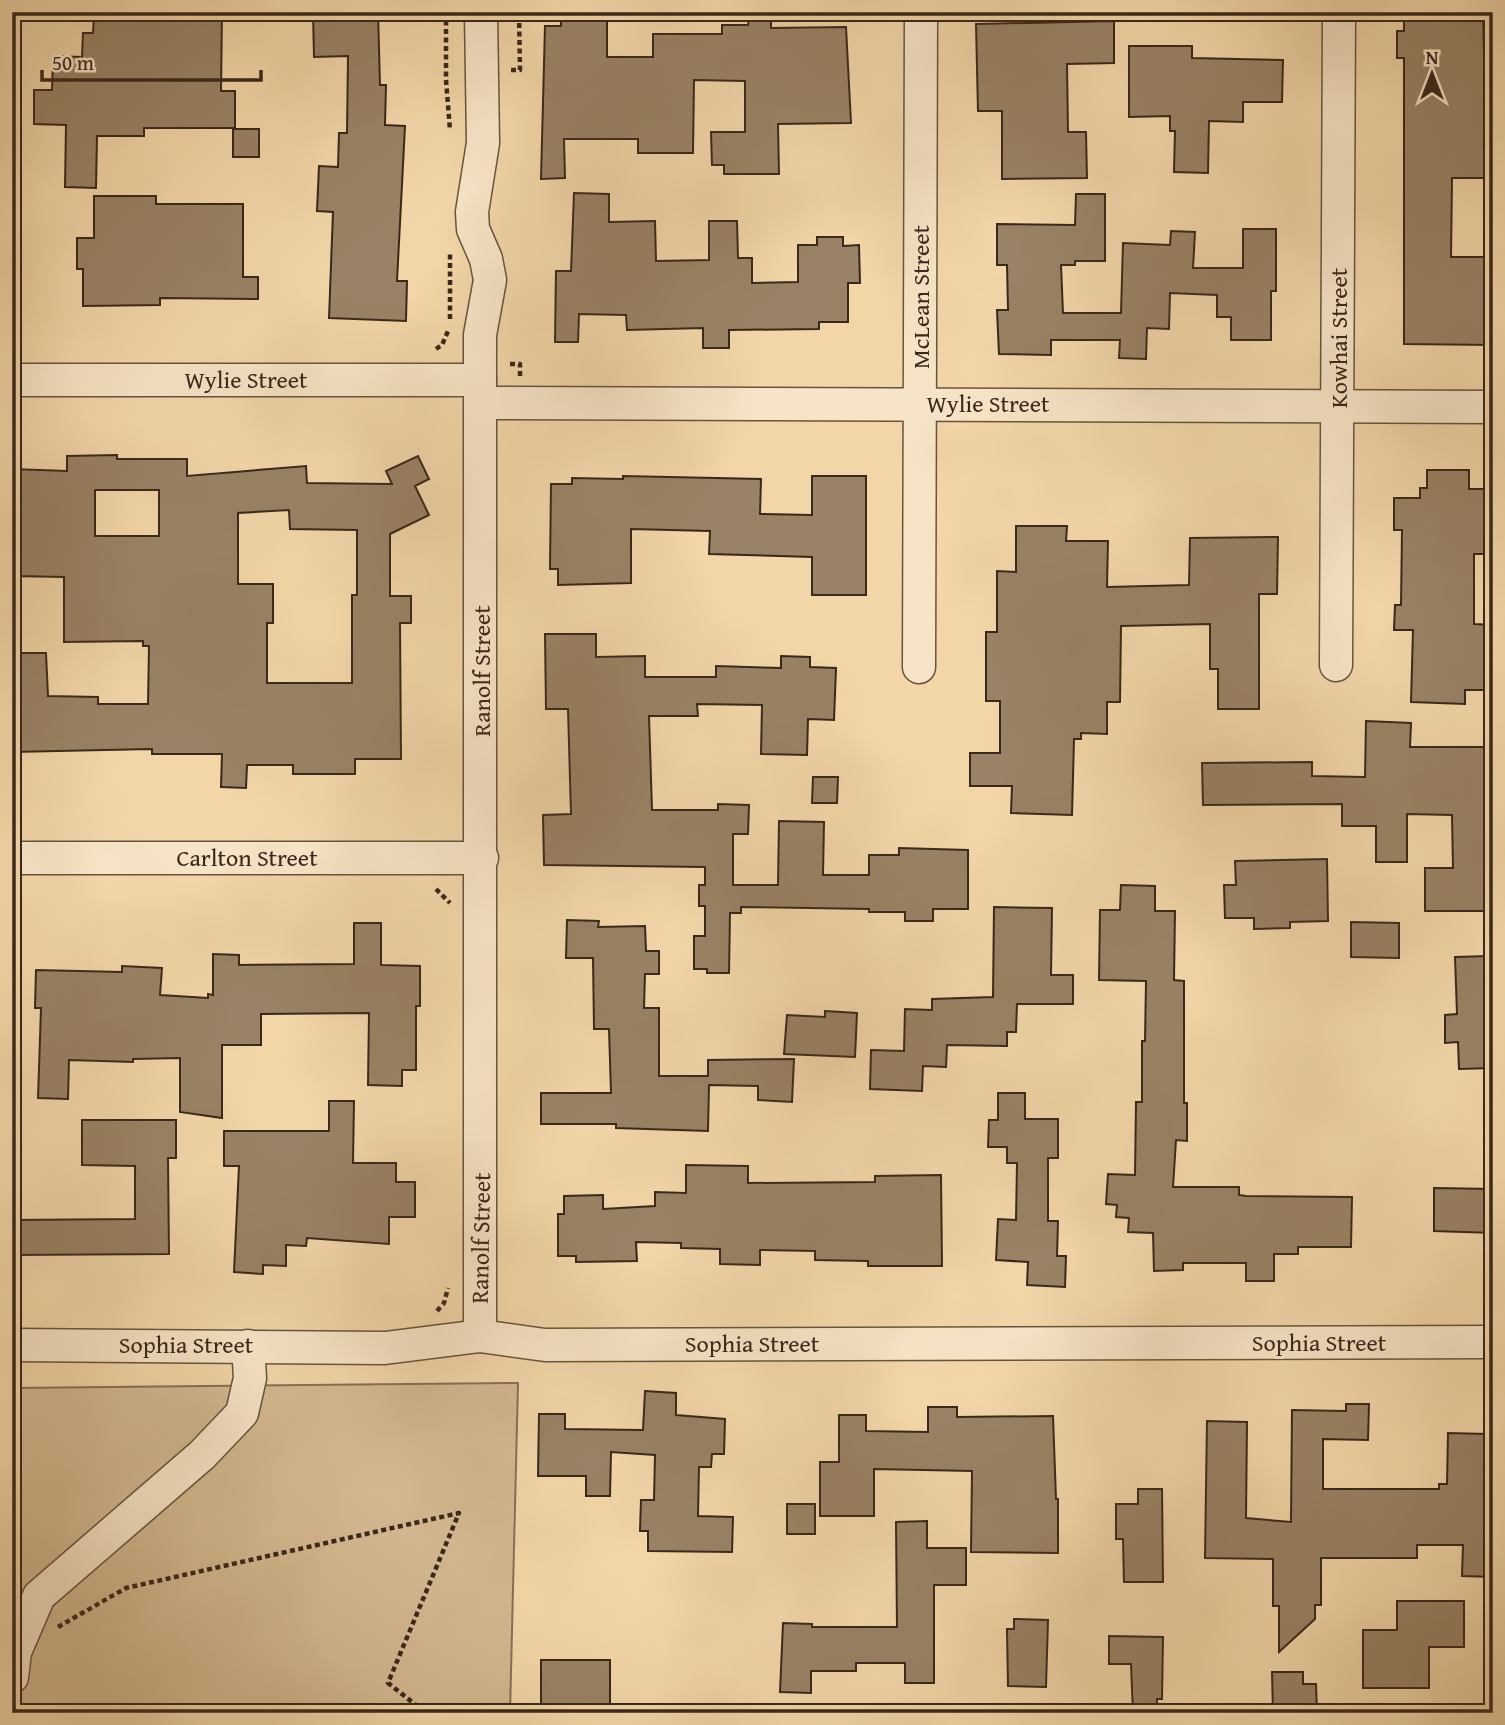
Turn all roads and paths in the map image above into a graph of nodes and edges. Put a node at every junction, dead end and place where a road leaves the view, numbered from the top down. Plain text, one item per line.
1 (481, 12) edge
2 (519, 12) edge
3 (922, 12) edge
4 (1339, 12) edge
5 (505, 70) dead end
6 (510, 365) dead end
7 (12, 380) edge
8 (520, 380) dead end
9 (482, 391) junction
10 (921, 404) junction
11 (1339, 404) junction
12 (1493, 407) edge
13 (1336, 665) dead end
14 (919, 667) dead end
15 (12, 858) edge
16 (482, 858) junction
17 (428, 887) dead end
18 (454, 911) dead end
19 (449, 1285) dead end
20 (426, 1317) dead end
21 (480, 1336) junction
22 (1493, 1342) edge
23 (12, 1345) edge
24 (248, 1346) junction
25 (13, 1665) edge
26 (426, 1713) edge

1 - 9 street, Ranolf Street
2 - 5 path
3 - 10 street, McLean Street
4 - 11 street, Kowhai Street
6 - 8 path
7 - 9 street, Wylie Street
9 - 10 street, Wylie Street
9 - 16 street, Ranolf Street
10 - 11 street, Wylie Street
10 - 14 street, McLean Street
11 - 12 street, Wylie Street
11 - 13 street, Kowhai Street
15 - 16 street, Carlton Street
16 - 21 street, Ranolf Street
17 - 18 path
19 - 20 path
21 - 22 street, Sophia Street
21 - 24 street, Sophia Street
23 - 24 street, Sophia Street
24 - 25 street
25 - 26 path

